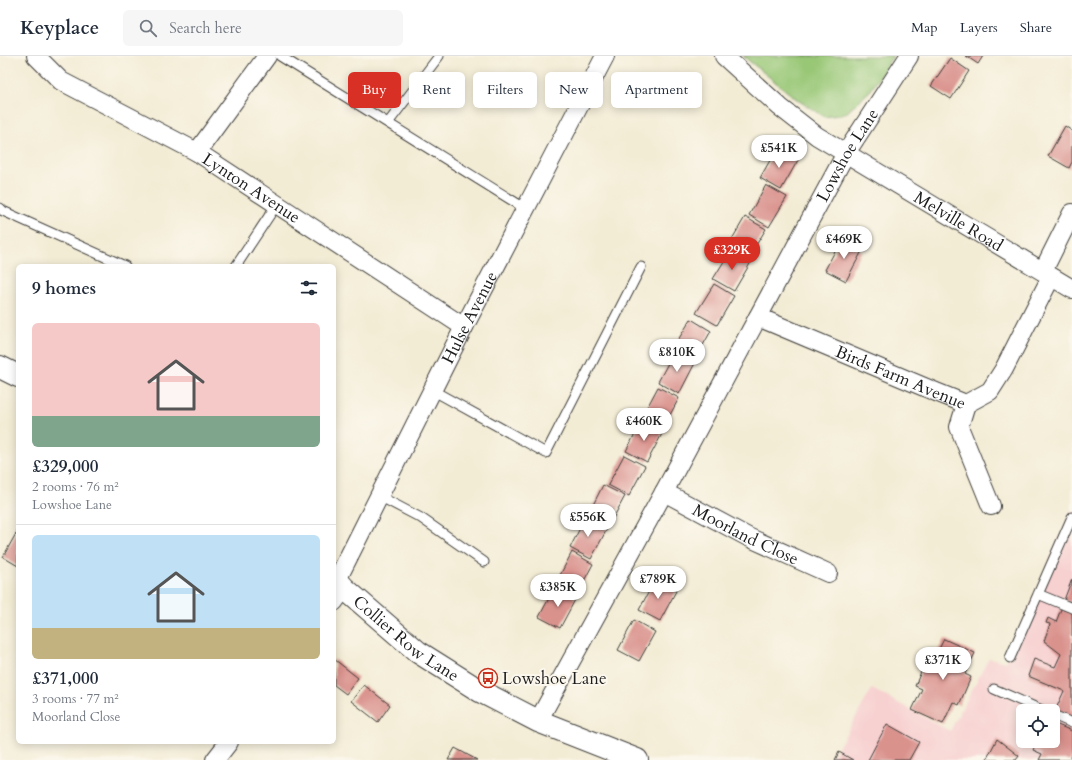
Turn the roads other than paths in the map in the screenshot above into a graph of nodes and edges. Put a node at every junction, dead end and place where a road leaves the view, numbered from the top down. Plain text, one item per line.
1 (36, 56) edge
2 (270, 56) edge
3 (439, 56) edge
4 (605, 56) edge
5 (724, 56) edge
6 (908, 56) edge
7 (388, 123) junction
8 (198, 152) junction
9 (846, 153) junction
10 (277, 204) junction
11 (0, 208) edge
12 (526, 209) junction
13 (1072, 213) edge
14 (121, 264) edge
15 (237, 264) edge
16 (641, 267) dead end
17 (1047, 274) junction
18 (1072, 289) edge
19 (758, 317) junction
20 (464, 327) junction
21 (0, 367) edge
22 (16, 375) edge
23 (432, 390) junction
24 (966, 404) junction
25 (664, 492) junction
26 (379, 496) junction
27 (991, 506) dead end
28 (1072, 516) edge
29 (484, 562) dead end
30 (828, 573) dead end
31 (337, 587) edge
32 (1038, 594) junction
33 (1072, 608) edge
34 (1010, 658) dead end
35 (994, 689) dead end
36 (1028, 704) edge
37 (1060, 718) edge
38 (538, 721) junction
39 (1072, 723) edge
40 (227, 744) edge
41 (215, 760) edge
42 (637, 760) edge

1 - 8 street, Lynton Avenue
2 - 7 lane
2 - 8 street
3 - 7 lane
4 - 12 street, Hulse Avenue
5 - 9 street, Melville Road
6 - 9 street, Lowshoe Lane
7 - 12 lane
8 - 10 street, Lynton Avenue
9 - 17 street, Melville Road
9 - 19 street, Lowshoe Lane
10 - 15 lane
10 - 20 street, Lynton Avenue
11 - 14 lane
12 - 20 street, Hulse Avenue
13 - 17 street, Birds Farm Avenue
16 - 23 lane
17 - 18 street, Melville Road
17 - 24 street, Birds Farm Avenue
19 - 24 street, Birds Farm Avenue
19 - 25 street, Lowshoe Lane
20 - 23 street, Hulse Avenue
21 - 22 main road
23 - 26 street, Hulse Avenue
24 - 27 street
25 - 30 street, Moorland Close
25 - 38 street, Lowshoe Lane
26 - 29 lane
26 - 31 street, Hulse Avenue
28 - 32 lane
31 - 38 main road, Collier Row Lane
32 - 33 lane
32 - 34 lane
35 - 36 lane
37 - 39 lane
38 - 42 main road, Collier Row Lane
40 - 41 street

